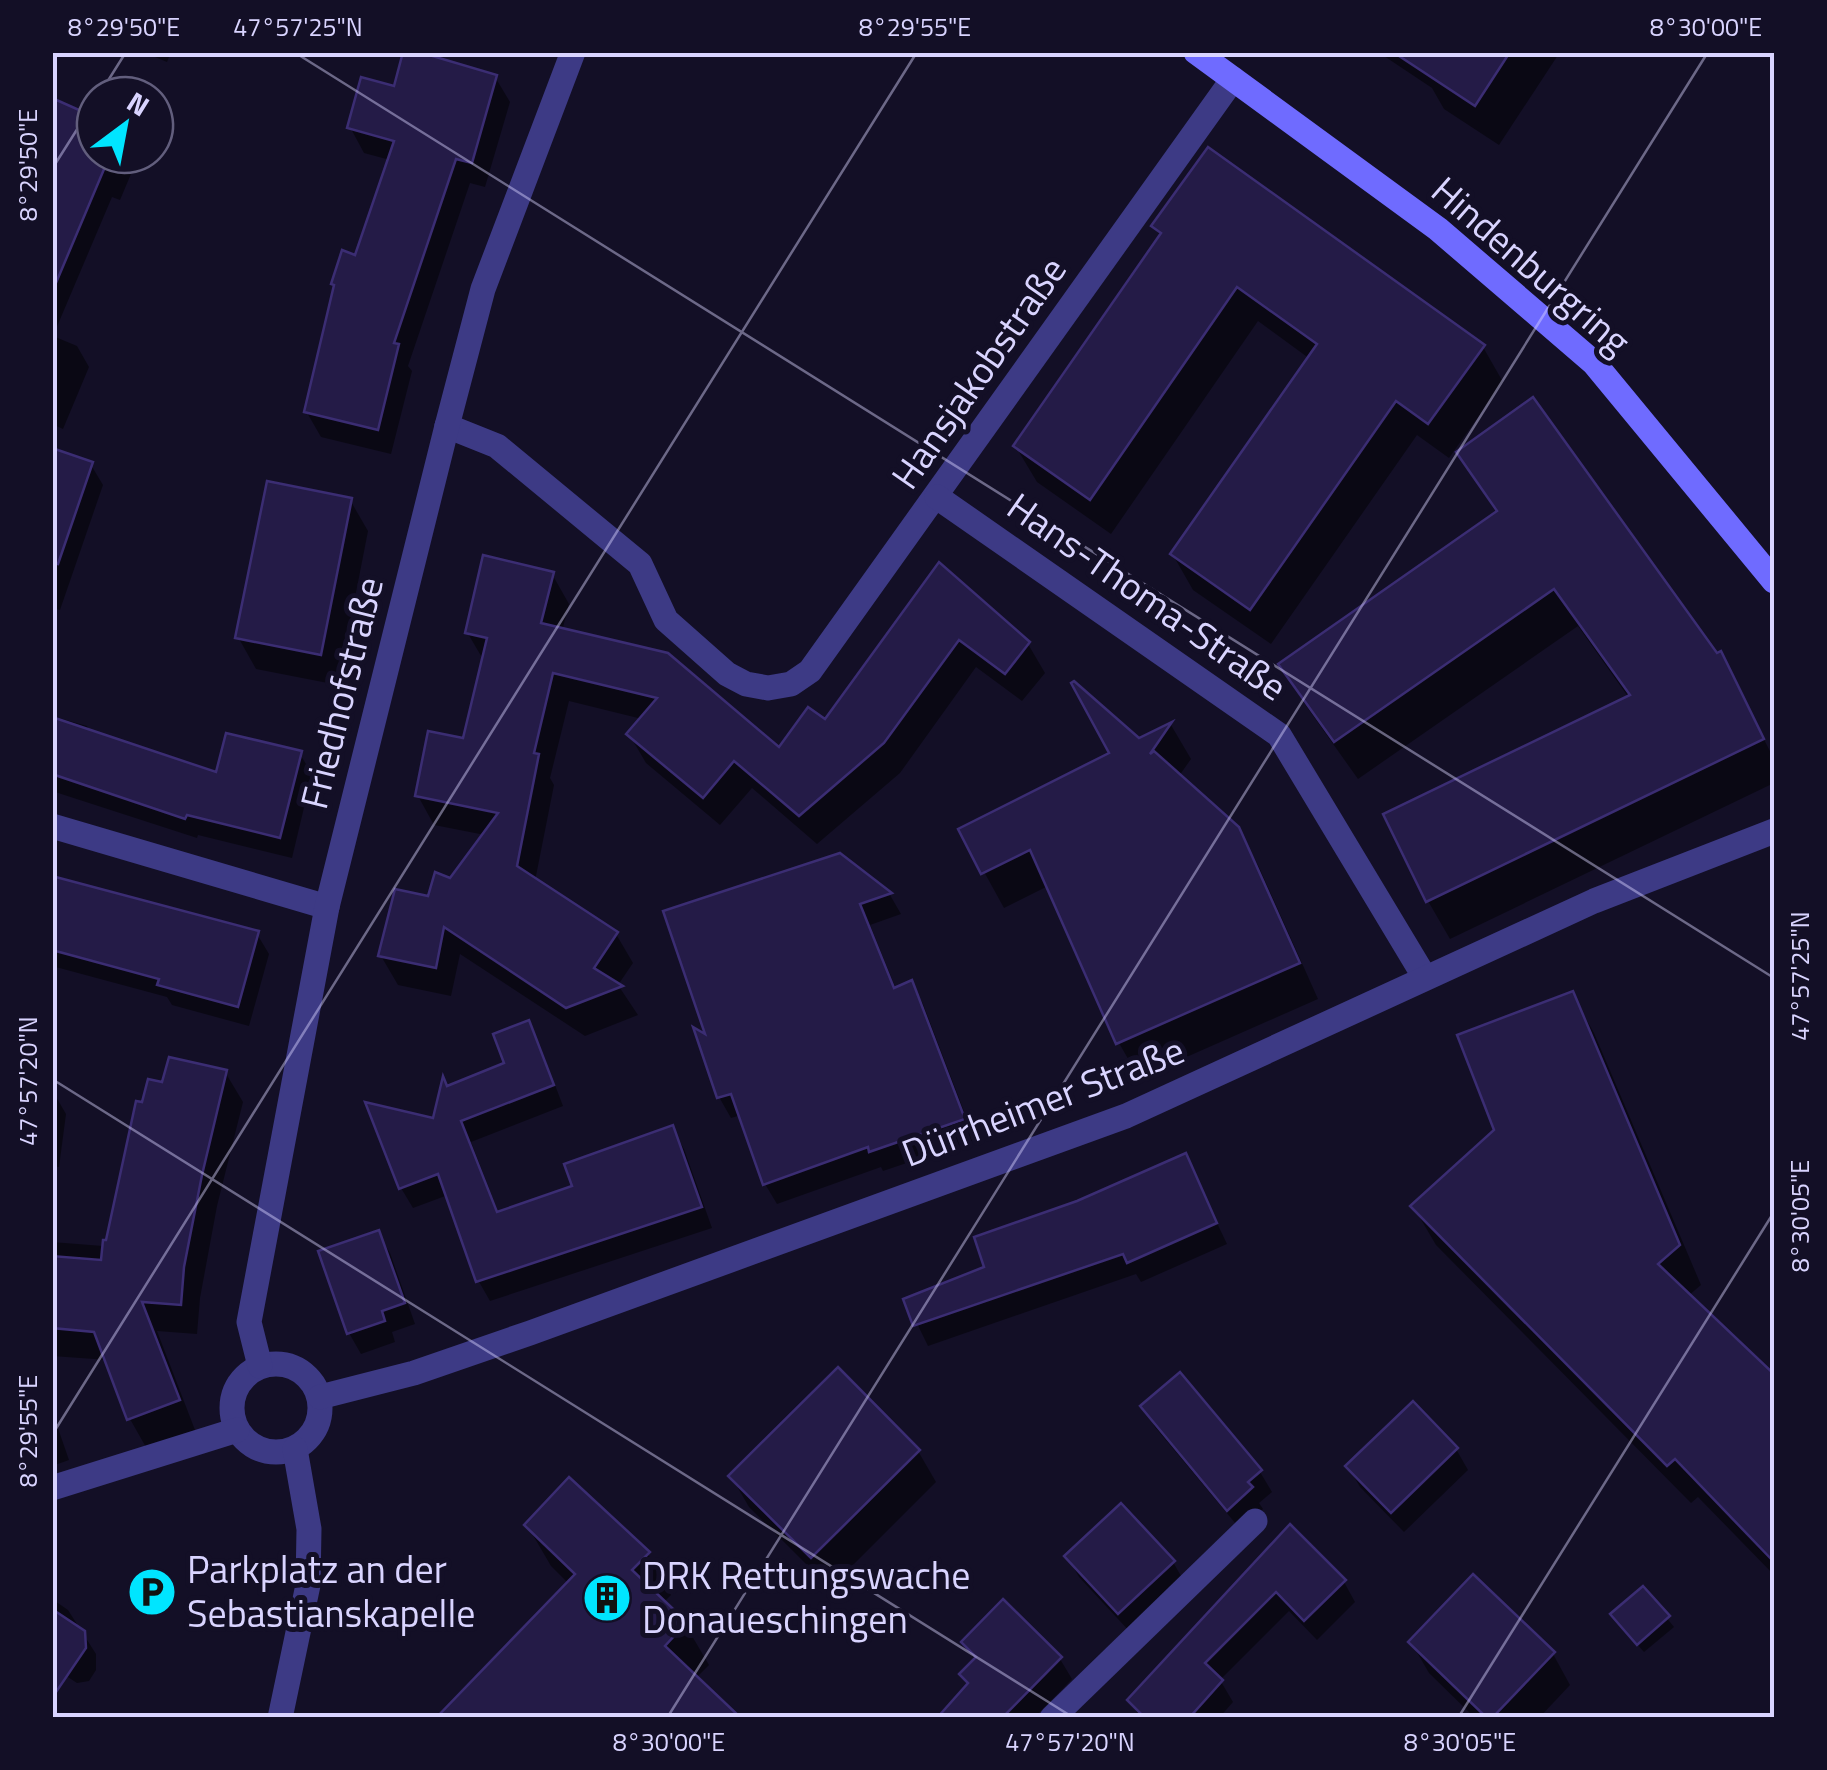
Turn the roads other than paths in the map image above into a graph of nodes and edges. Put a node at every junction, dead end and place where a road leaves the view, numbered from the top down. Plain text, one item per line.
1 (573, 52) edge
2 (1196, 52) edge
3 (1234, 79) junction
4 (447, 426) junction
5 (938, 497) junction
6 (1774, 581) edge
7 (52, 826) edge
8 (1774, 831) edge
9 (327, 907) junction
10 (1424, 976) junction
11 (260, 1366) junction
12 (320, 1397) junction
13 (236, 1430) junction
14 (295, 1449) junction
15 (52, 1488) edge
16 (1255, 1521) dead end
17 (280, 1718) edge
18 (1052, 1718) edge

1 - 4 street, Friedhofstraße
2 - 3 main road, Hindenburgring
3 - 5 street, Hansjakobstraße
3 - 6 main road, Hindenburgring
4 - 5 street, Hansjakobstraße
4 - 9 street, Friedhofstraße
5 - 10 street, Hans-Thoma-Straße
7 - 9 street
8 - 10 street, Dürrheimer Straße
9 - 11 street, Friedhofstraße
10 - 12 street, Dürrheimer Straße
11 - 12 street
11 - 13 street
12 - 14 street
13 - 14 street
13 - 15 street
14 - 17 street
16 - 18 street

